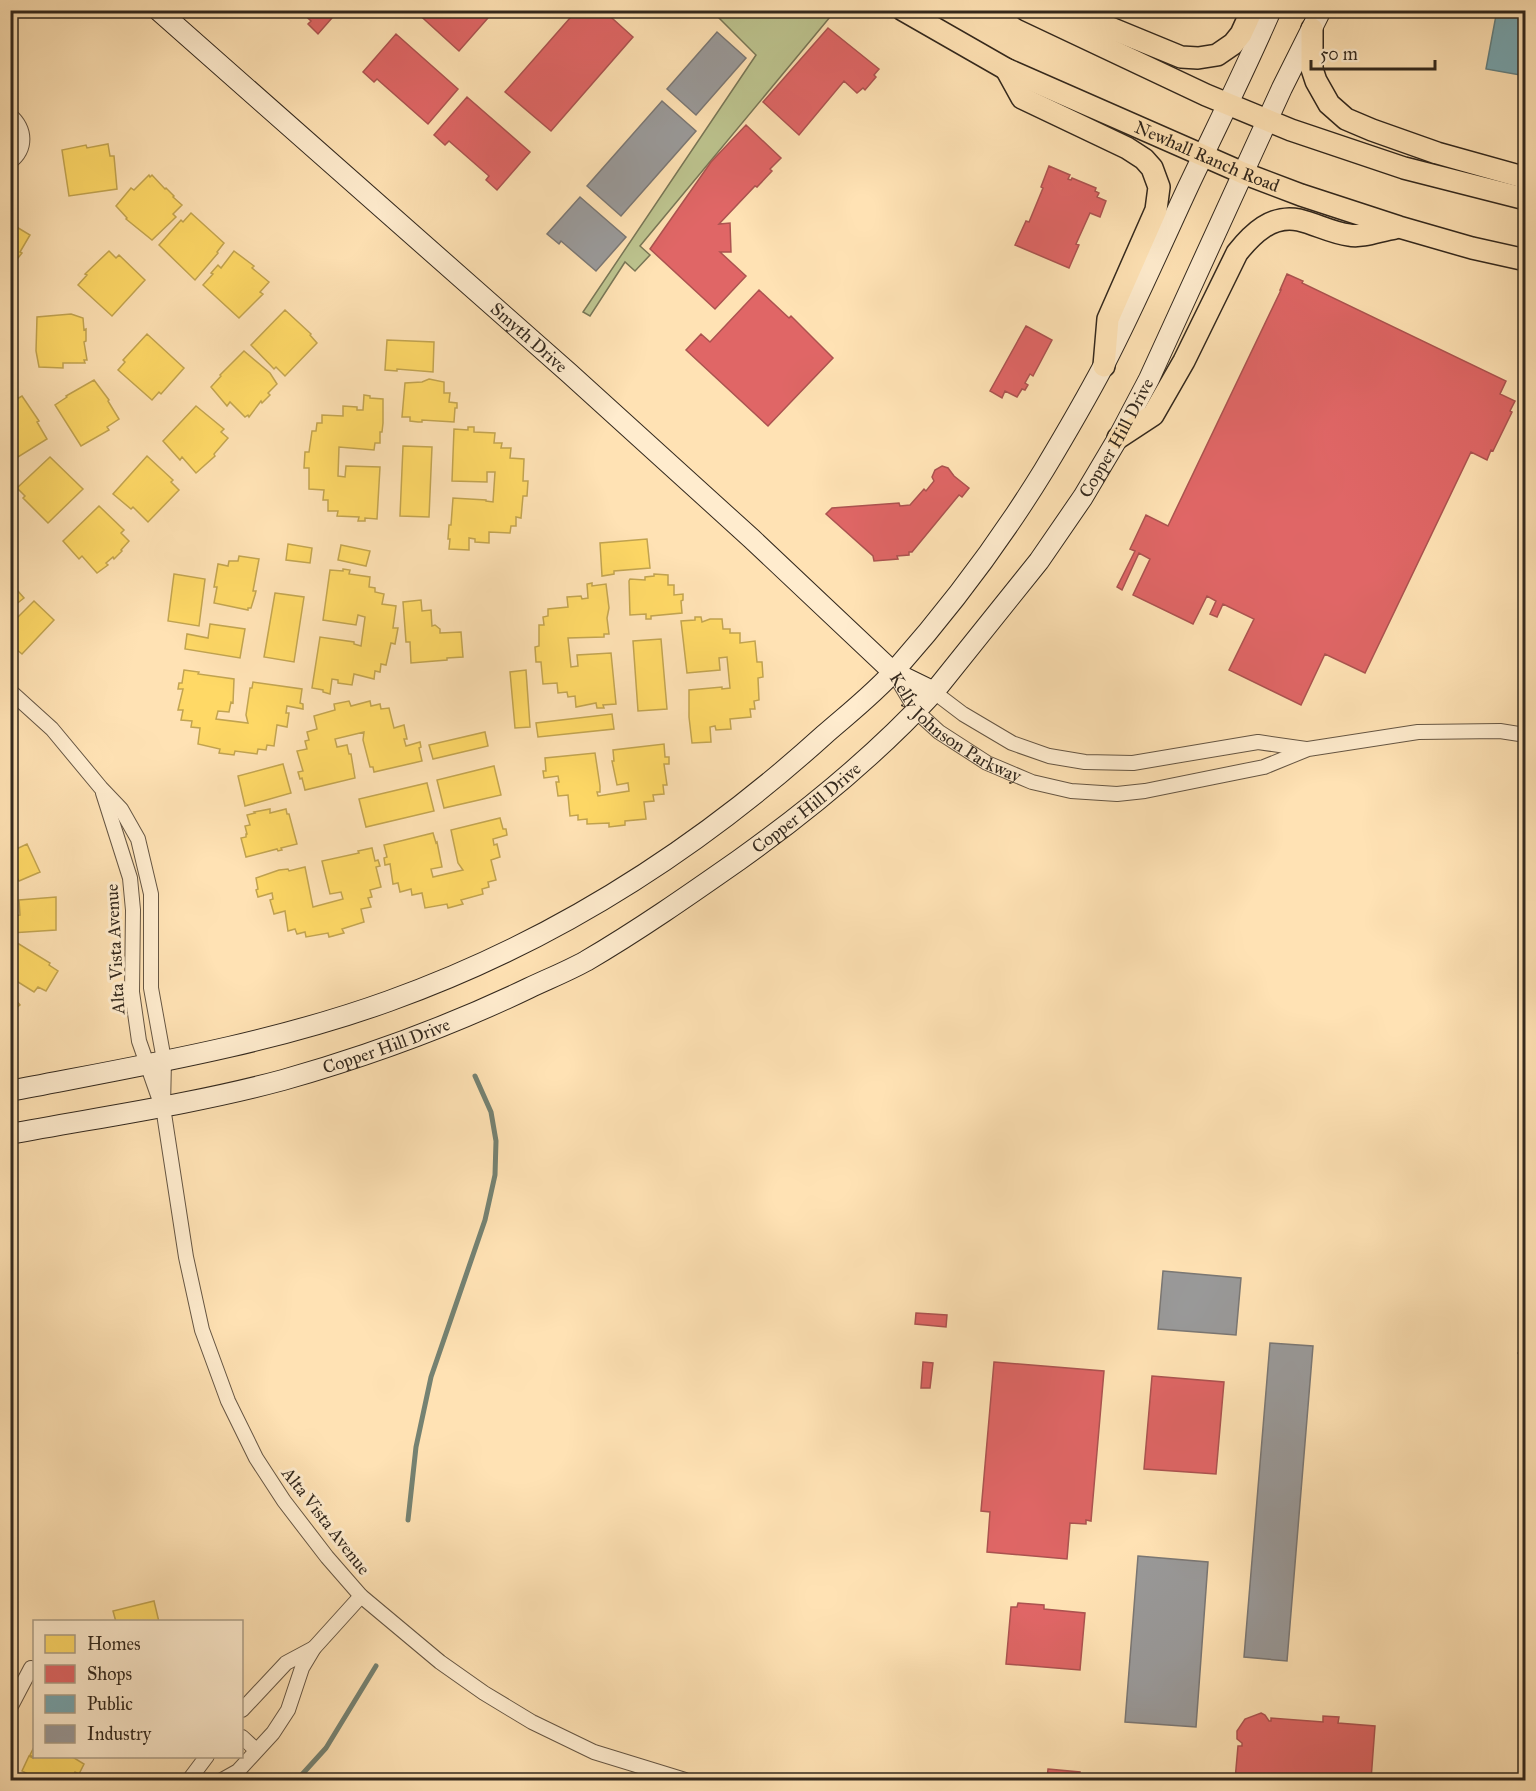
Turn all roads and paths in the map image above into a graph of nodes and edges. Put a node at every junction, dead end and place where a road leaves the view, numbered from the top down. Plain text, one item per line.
1 (158, 10) edge
2 (903, 10) edge
3 (1026, 10) edge
4 (1252, 10) edge
5 (1271, 10) edge
6 (1316, 20) edge
7 (1049, 22) junction
8 (1006, 69) junction
9 (1229, 105) junction
10 (10, 115) edge
11 (1267, 121) junction
12 (1203, 156) junction
13 (10, 162) edge
14 (1243, 173) junction
15 (1526, 178) edge
16 (1526, 199) edge
17 (1399, 227) junction
18 (1526, 260) edge
19 (1104, 366) junction
20 (1118, 438) junction
21 (893, 672) junction
22 (11, 692) edge
23 (934, 692) junction
24 (916, 711) junction
25 (1526, 735) edge
26 (1308, 749) junction
27 (101, 788) junction
28 (155, 1062) junction
29 (10, 1091) edge
30 (163, 1107) junction
31 (10, 1134) edge
32 (361, 1596) junction
33 (314, 1648) junction
34 (31, 1668) dead end
35 (10, 1708) edge
36 (243, 1709) edge
37 (243, 1738) edge
38 (256, 1750) junction
39 (206, 1758) edge
40 (189, 1780) edge
41 (222, 1780) edge
42 (685, 1780) edge

1 - 21 main road, Smyth Drive
2 - 8 main road, Newhall Ranch Road
3 - 7 main road
4 - 7 main road
5 - 9 main road
6 - 11 main road, Copper Hill Drive
6 - 15 main road
7 - 9 main road
8 - 12 main road, Newhall Ranch Road
8 - 19 main road
9 - 11 main road
9 - 12 main road
10 - 13 street
11 - 14 main road, Copper Hill Drive
11 - 16 main road
12 - 14 main road, Newhall Ranch Road
12 - 19 main road
14 - 17 main road, Newhall Ranch Road
14 - 20 main road, Copper Hill Drive
17 - 18 main road, Newhall Ranch Road
17 - 20 main road
19 - 21 main road
20 - 23 main road, Copper Hill Drive
21 - 23 main road, Kelly Johnson Parkway
21 - 24 street, Kelly Johnson Parkway
21 - 28 main road
22 - 27 street, Alta Vista Avenue
23 - 24 main road, Copper Hill Drive
23 - 26 street, Kelly Johnson Parkway
24 - 26 street, Kelly Johnson Parkway
24 - 30 main road, Copper Hill Drive
25 - 26 street, Kelly Johnson Parkway
27 - 28 street, Alta Vista Avenue
27 - 28 street, Alta Vista Avenue
28 - 29 main road
28 - 30 street, Alta Vista Avenue
30 - 31 main road, Copper Hill Drive
30 - 32 street, Alta Vista Avenue
32 - 33 street
32 - 42 street, Alta Vista Avenue
33 - 36 street
33 - 38 street
34 - 35 street
37 - 38 street
38 - 41 street
39 - 40 street

